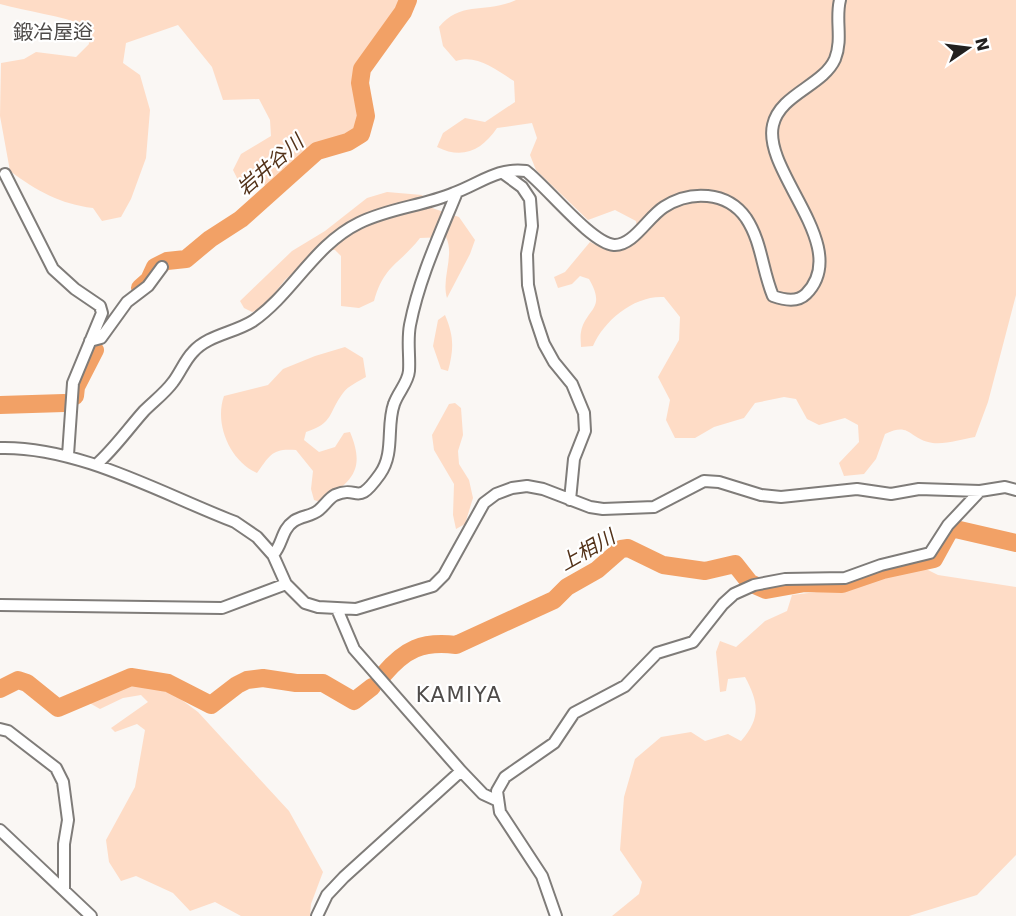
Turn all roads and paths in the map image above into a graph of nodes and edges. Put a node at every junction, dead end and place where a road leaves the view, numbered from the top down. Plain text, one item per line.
1 (840, 0) edge
2 (503, 173) junction
3 (5, 174) dead end
4 (457, 192) junction
5 (162, 267) dead end
6 (90, 341) junction
7 (0, 448) edge
8 (68, 455) junction
9 (96, 465) junction
10 (1016, 490) edge
11 (980, 491) junction
12 (570, 500) junction
13 (273, 555) junction
14 (286, 584) junction
15 (0, 605) edge
16 (337, 609) junction
17 (0, 729) edge
18 (461, 771) junction
19 (496, 800) junction
20 (0, 830) edge
21 (64, 889) junction
22 (91, 916) edge
23 (317, 916) edge
24 (556, 916) edge

1 - 2 street
2 - 4 street
2 - 12 street
3 - 6 street
4 - 9 street
4 - 13 street
5 - 6 street
6 - 8 street
7 - 8 street
8 - 9 street
9 - 13 street
10 - 11 street
11 - 12 street
11 - 19 street
12 - 16 street
13 - 14 street
14 - 15 street
14 - 16 street
16 - 18 street
17 - 21 street
18 - 19 street
18 - 23 street
19 - 24 street
20 - 21 street
21 - 22 street

